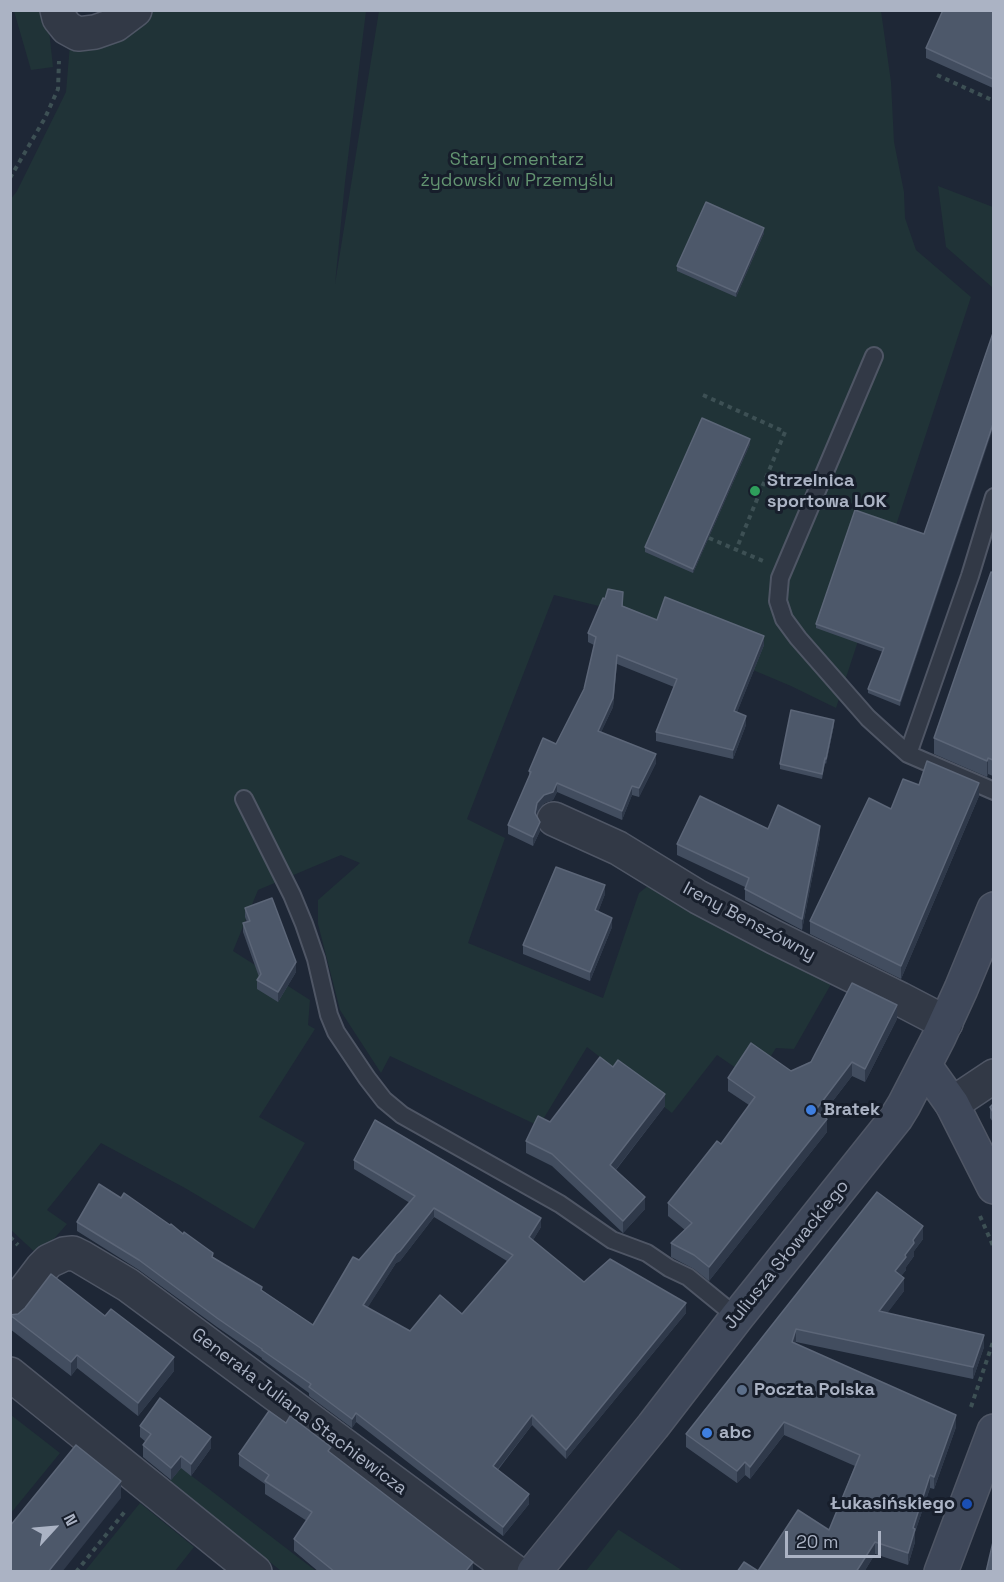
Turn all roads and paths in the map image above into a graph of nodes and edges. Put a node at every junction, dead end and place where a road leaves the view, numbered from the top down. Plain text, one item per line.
1 (135, 10) edge
2 (62, 19) edge
3 (937, 75) dead end
4 (993, 101) edge
5 (10, 178) edge
6 (874, 356) dead end
7 (703, 395) dead end
8 (993, 497) edge
9 (708, 538) edge
10 (736, 550) junction
11 (783, 569) junction
12 (908, 754) junction
13 (993, 791) edge
14 (244, 799) dead end
15 (554, 819) dead end
16 (993, 909) edge
17 (946, 1023) junction
18 (925, 1066) junction
19 (993, 1076) edge
20 (952, 1104) junction
21 (993, 1188) edge
22 (10, 1310) edge
23 (737, 1317) junction
24 (10, 1374) edge
25 (993, 1431) edge
26 (131, 1503) dead end
27 (76, 1572) edge
28 (255, 1572) edge
29 (515, 1572) edge
30 (534, 1572) edge
31 (941, 1572) edge

1 - 2 street
2 - 5 path
3 - 4 path
6 - 11 lane
7 - 10 path
8 - 12 lane
9 - 10 path
10 - 11 path
11 - 12 lane
12 - 13 lane
14 - 23 lane
15 - 17 street, Ireny Benszówny
16 - 17 street, Juliusza Słowackiego
17 - 18 street, Juliusza Słowackiego
18 - 20 street
18 - 23 street, Juliusza Słowackiego
19 - 20 street
20 - 21 street
22 - 29 street, Generała Juliana Stachiewicza
23 - 30 street, Juliusza Słowackiego
24 - 28 street
25 - 31 street
26 - 27 path

